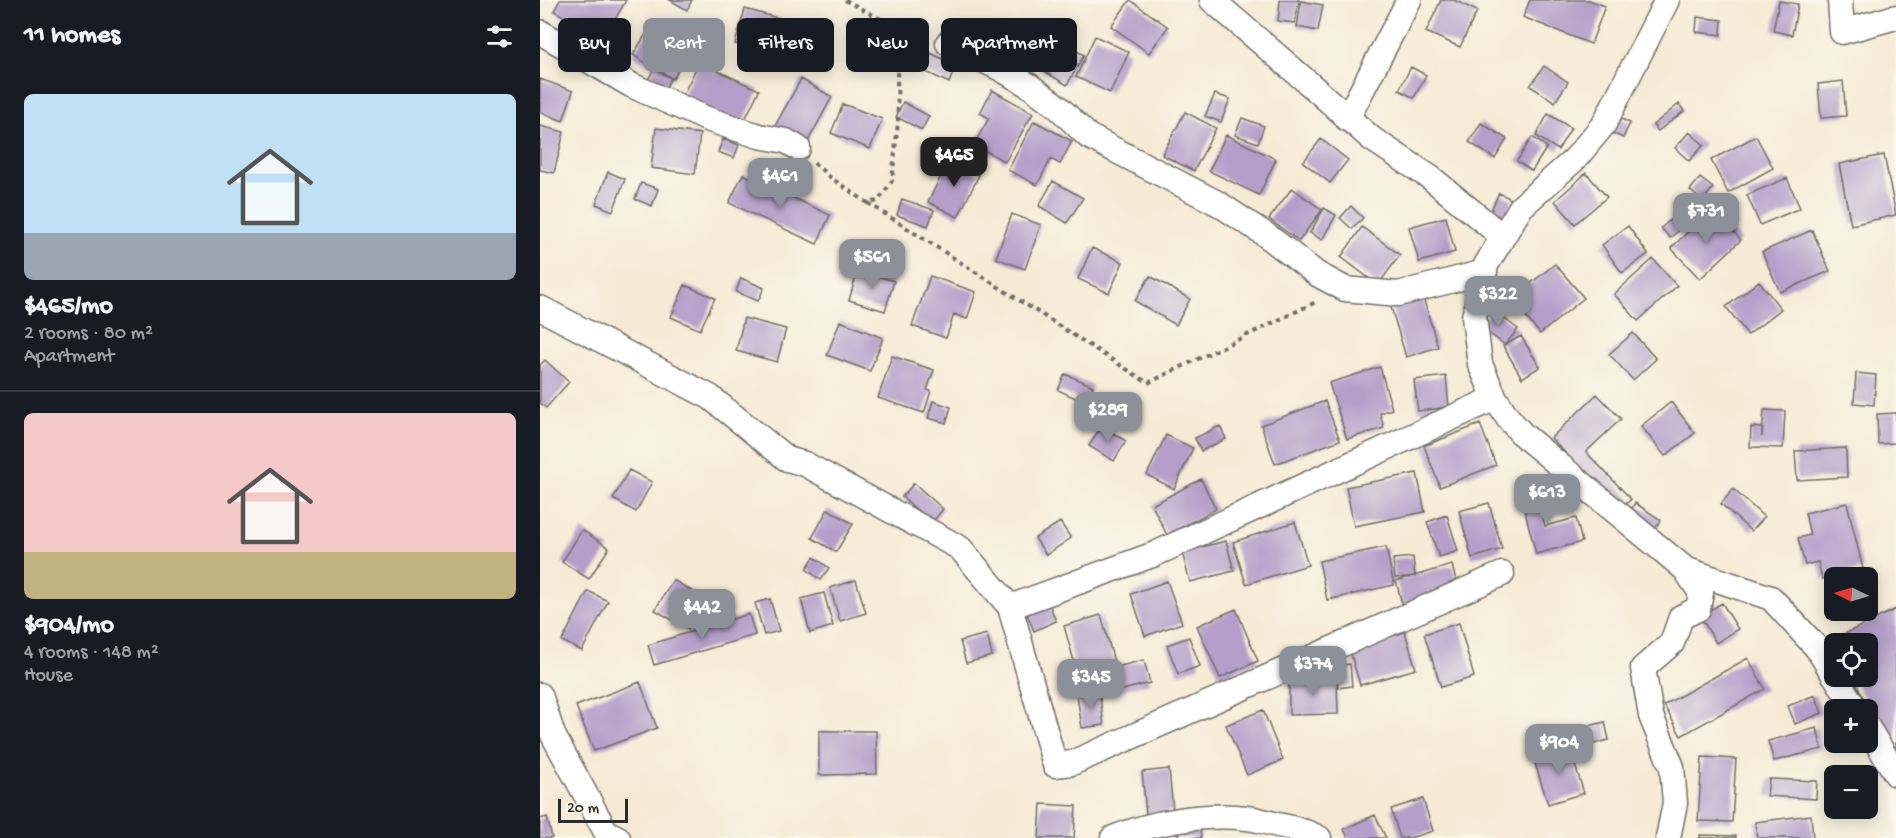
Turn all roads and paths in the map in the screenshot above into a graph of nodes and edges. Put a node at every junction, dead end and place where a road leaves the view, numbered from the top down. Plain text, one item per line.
1 (845, 0) edge
2 (1212, 0) edge
3 (1409, 0) edge
4 (1667, 0) edge
5 (1840, 0) edge
6 (1896, 17) edge
7 (878, 18) edge
8 (540, 32) edge
9 (898, 72) edge
10 (1006, 72) edge
11 (1347, 118) junction
12 (798, 148) joint
13 (868, 203) junction
14 (1503, 237) junction
15 (1485, 272) junction
16 (1345, 289) junction
17 (540, 308) edge
18 (1495, 398) junction
19 (1685, 569) junction
20 (1502, 574) dead end
21 (1010, 607) junction
22 (1824, 659) edge
23 (540, 695) edge
24 (1878, 744) edge
25 (1896, 774) edge
26 (618, 838) edge
27 (1113, 838) edge
28 (1319, 838) edge
29 (1668, 838) edge

1 - 7 path
2 - 11 street
3 - 11 street
4 - 14 street
5 - 6 street
8 - 12 street
9 - 13 path
10 - 16 street
11 - 14 street
12 - 13 path
13 - 16 path
14 - 15 street
15 - 16 street
15 - 18 street
17 - 21 street
18 - 19 street
18 - 21 street
19 - 22 street
19 - 29 street
20 - 21 street
23 - 26 street
24 - 25 street
27 - 28 street

